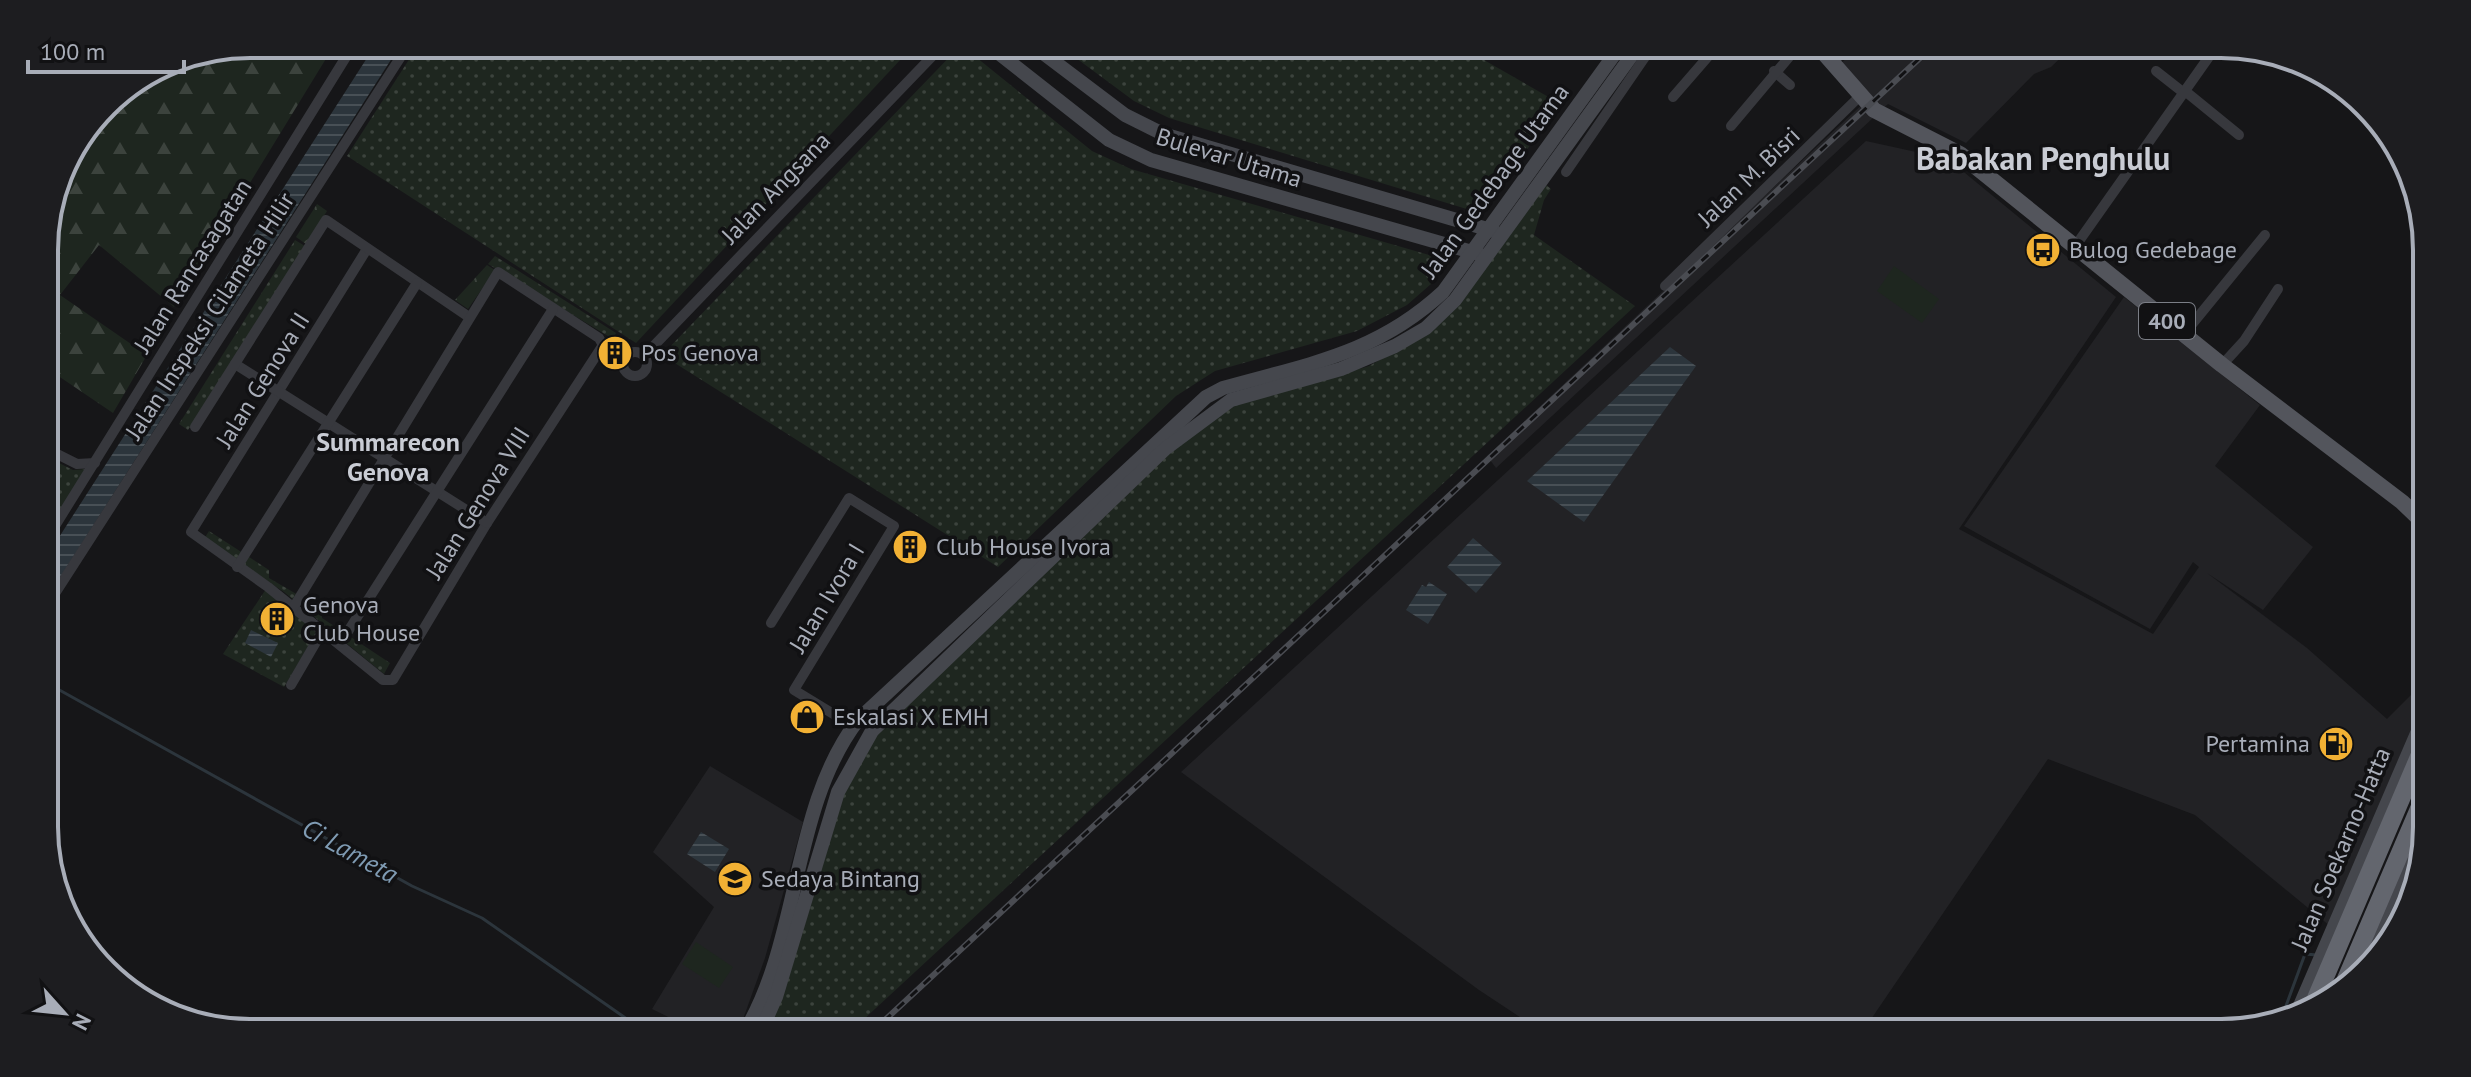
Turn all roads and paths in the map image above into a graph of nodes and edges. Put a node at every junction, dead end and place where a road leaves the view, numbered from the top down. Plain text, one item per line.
1 (345, 58) edge
2 (400, 58) edge
3 (928, 58) edge
4 (1005, 58) edge
5 (1050, 58) edge
6 (1612, 58) edge
7 (1644, 58) edge
8 (1707, 58) edge
9 (1787, 58) edge
10 (1827, 58) edge
11 (1837, 58) edge
12 (2208, 58) edge
13 (1630, 60) edge
14 (1831, 63) junction
15 (1774, 71) junction
16 (2156, 71) dead end
17 (1790, 85) dead end
18 (2184, 92) junction
19 (1860, 96) junction
20 (1673, 97) dead end
21 (1731, 126) dead end
22 (2239, 135) dead end
23 (1207, 148) junction
24 (1566, 172) dead end
25 (1198, 175) junction
26 (1495, 232) junction
27 (2265, 235) dead end
28 (2074, 248) junction
29 (367, 249) junction
30 (1471, 252) junction
31 (1487, 256) junction
32 (417, 283) junction
33 (1665, 286) dead end
34 (2278, 289) dead end
35 (553, 309) junction
36 (469, 317) junction
37 (2184, 334) junction
38 (615, 352) junction
39 (644, 356) junction
40 (235, 364) junction
41 (2222, 365) junction
42 (280, 394) junction
43 (1194, 416) junction
44 (328, 424) junction
45 (195, 427) dead end
46 (58, 454) edge
47 (382, 459) junction
48 (95, 463) junction
49 (435, 492) junction
50 (2413, 510) edge
51 (58, 521) edge
52 (487, 523) junction
53 (237, 567) junction
54 (58, 589) edge
55 (293, 608) junction
56 (771, 623) dead end
57 (323, 630) junction
58 (340, 644) junction
59 (936, 656) junction
60 (291, 685) dead end
61 (853, 726) junction
62 (2413, 742) edge
63 (2413, 771) edge
64 (2413, 823) edge
65 (2410, 856) edge
66 (2410, 857) edge
67 (2386, 887) junction
68 (2373, 931) junction
69 (785, 943) junction
70 (2358, 962) edge
71 (2319, 976) junction
72 (2316, 994) edge
73 (2304, 1000) edge
74 (758, 1019) edge

1 - 48 street, Jalan Rancasagatan
2 - 54 street, Jalan Inspeksi Cilameta Hilir
3 - 39 street, Jalan Angsana
4 - 25 main road, Bulevar Utama
5 - 23 main road, Bulevar Utama
6 - 26 main road, Jalan Gedebage Utama
7 - 24 street
8 - 20 street
9 - 15 street
10 - 14 main road, 400
11 - 14 street
12 - 18 street
13 - 26 main road, Jalan Gedebage Utama
14 - 19 main road, 400
15 - 17 street
15 - 21 street
16 - 18 street
18 - 22 street
18 - 28 street
19 - 28 main road, 400
19 - 33 street, Jalan M. Bisri
23 - 25 main road
23 - 26 main road, Bulevar Utama
25 - 30 main road, Bulevar Utama
26 - 30 main road, Jalan Gedebage Utama
26 - 31 main road, Jalan Gedebage Utama
27 - 37 street
28 - 37 main road, 400
29 - 32 street
29 - 40 street
29 - 42 street, Jalan Genova II
30 - 31 main road, Bulevar Utama
30 - 43 main road, Jalan Gedebage Utama
31 - 43 main road, Jalan Gedebage Utama
32 - 36 street
32 - 44 street
34 - 41 street
35 - 36 street
35 - 38 street
35 - 49 street
36 - 47 street
37 - 41 main road, 400
38 - 39 street
38 - 39 street, Jalan Angsana
38 - 52 street, Jalan Genova VIII
40 - 42 street
40 - 45 street
41 - 50 main road, 400
42 - 44 street
42 - 53 street, Jalan Genova II
43 - 59 main road, Jalan Gedebage Utama
44 - 47 street
44 - 53 street
46 - 48 street
47 - 49 street
47 - 55 street
48 - 51 street, Jalan Rancasagatan
49 - 52 street
49 - 58 street
52 - 58 street, Jalan Genova VIII
53 - 55 street
55 - 57 street
56 - 61 street, Jalan Ivora I
57 - 58 street
57 - 60 street
59 - 61 main road, Jalan Gedebage Utama
59 - 69 main road, Jalan Gedebage Utama
61 - 69 main road, Jalan Gedebage Utama
62 - 71 main road, Jalan Soekarno-Hatta
63 - 71 highway, Jalan Soekarno-Hatta
64 - 67 highway
65 - 67 highway
66 - 68 main road
67 - 68 highway
68 - 70 highway
69 - 74 main road, Jalan Gedebage Utama
71 - 72 highway, Jalan Soekarno-Hatta
71 - 73 main road, Jalan Soekarno-Hatta

